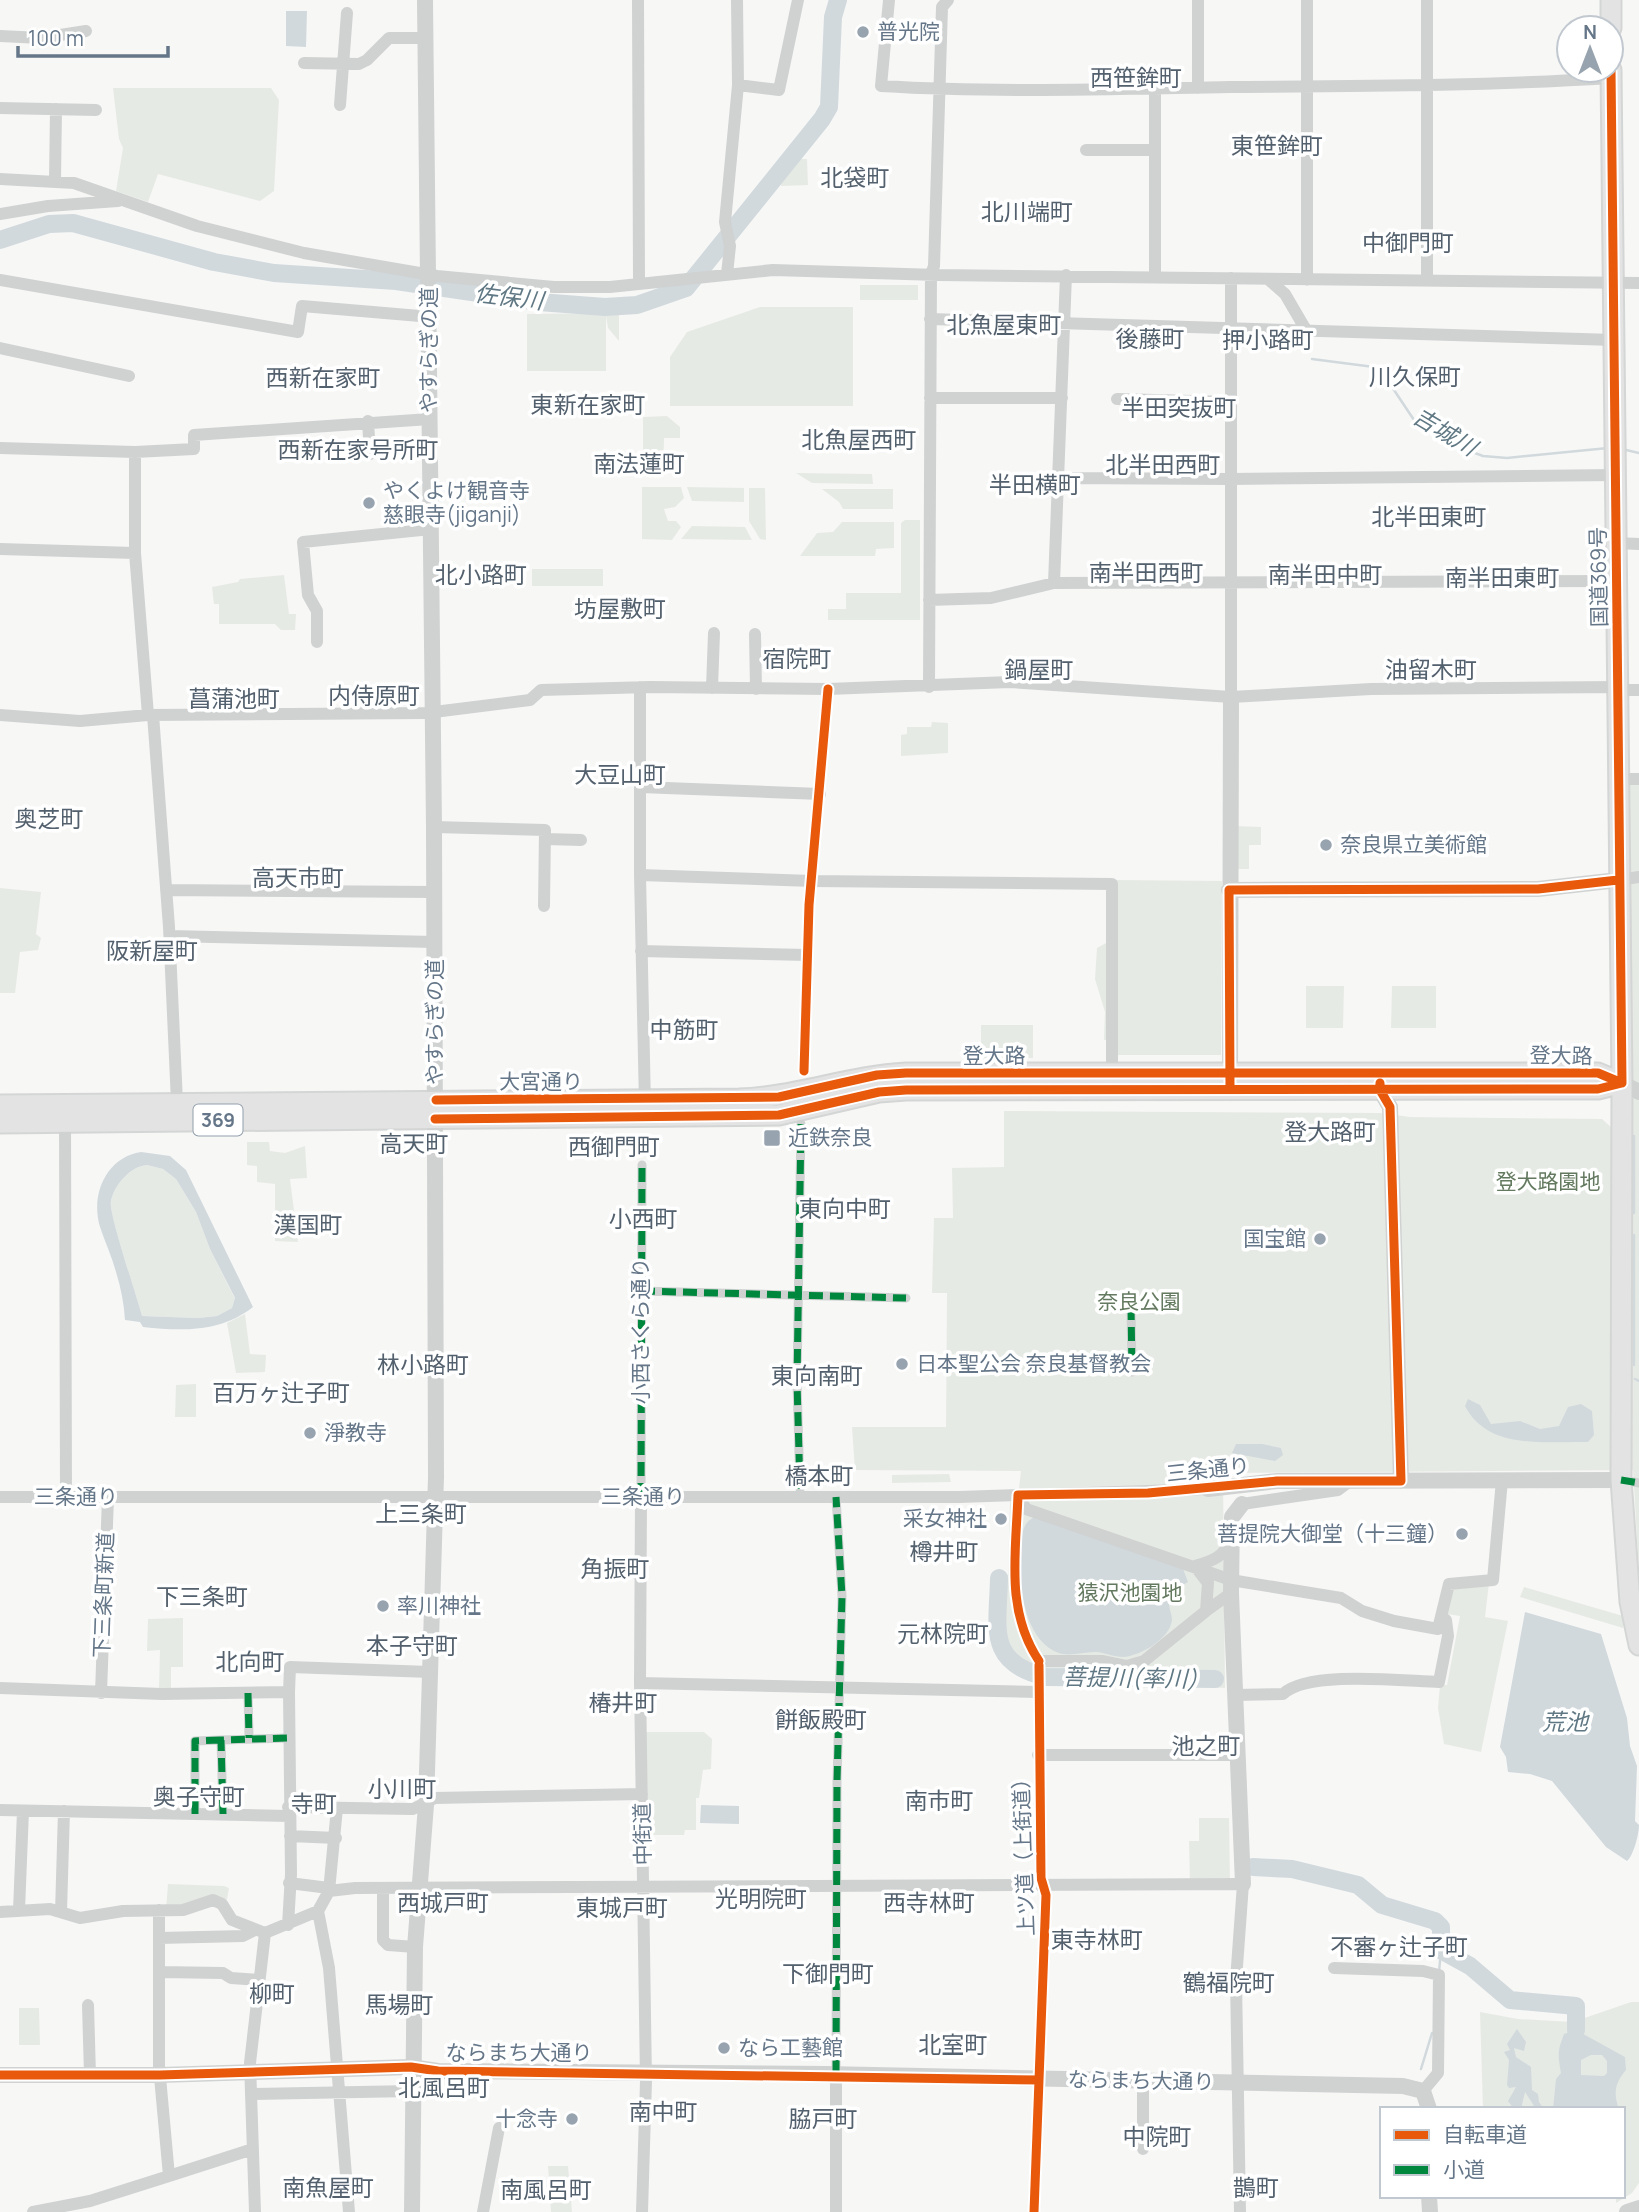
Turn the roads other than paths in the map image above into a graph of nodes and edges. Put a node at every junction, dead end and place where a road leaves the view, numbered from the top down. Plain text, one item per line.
1 (425, 0) edge
2 (638, 0) edge
3 (737, 0) edge
4 (798, 0) edge
5 (889, 0) edge
6 (948, 0) edge
7 (1198, 0) edge
8 (1307, 0) edge
9 (1427, 0) edge
10 (347, 13) dead end
11 (86, 31) dead end
12 (0, 36) edge
13 (426, 37) junction
14 (304, 63) dead end
15 (343, 63) junction
16 (1555, 77) edge
17 (1428, 84) junction
18 (1611, 84) edge
19 (738, 85) junction
20 (1308, 86) junction
21 (1198, 88) junction
22 (1155, 89) junction
23 (938, 90) junction
24 (340, 105) dead end
25 (0, 108) edge
26 (57, 109) junction
27 (96, 110) dead end
28 (1086, 150) dead end
29 (1155, 150) junction
30 (0, 179) edge
31 (55, 181) junction
32 (123, 200) junction
33 (0, 214) edge
34 (727, 274) junction
35 (931, 274) junction
36 (1066, 275) junction
37 (429, 277) junction
38 (1156, 277) junction
39 (1231, 278) junction
40 (1427, 279) junction
41 (0, 280) edge
42 (1269, 280) junction
43 (1307, 280) junction
44 (1614, 282) junction
45 (1639, 282) edge
46 (639, 283) junction
47 (420, 316) dead end
48 (930, 319) junction
49 (1065, 322) junction
50 (1231, 328) junction
51 (1306, 330) junction
52 (1614, 340) junction
53 (0, 348) edge
54 (129, 376) dead end
55 (930, 398) junction
56 (1062, 398) junction
57 (1117, 399) dead end
58 (1231, 402) junction
59 (430, 419) junction
60 (368, 421) junction
61 (0, 448) edge
62 (135, 452) junction
63 (370, 454) dead end
64 (1616, 457) junction
65 (1059, 478) junction
66 (1229, 479) junction
67 (431, 529) junction
68 (1616, 543) junction
69 (1639, 544) edge
70 (0, 549) edge
71 (135, 553) junction
72 (1616, 581) junction
73 (1054, 583) junction
74 (1231, 584) junction
75 (929, 600) junction
76 (714, 633) dead end
77 (755, 634) dead end
78 (317, 642) dead end
79 (640, 687) junction
80 (929, 687) junction
81 (712, 688) junction
82 (756, 689) junction
83 (828, 689) junction
84 (1618, 689) junction
85 (1639, 690) edge
86 (1231, 696) junction
87 (433, 711) junction
88 (0, 715) edge
89 (151, 715) junction
90 (1629, 779) edge
91 (640, 787) junction
92 (820, 794) junction
93 (435, 827) junction
94 (545, 839) junction
95 (581, 840) dead end
96 (640, 876) junction
97 (1639, 877) edge
98 (1618, 880) junction
99 (812, 881) junction
100 (166, 890) junction
101 (1229, 890) junction
102 (434, 892) junction
103 (544, 906) dead end
104 (170, 936) junction
105 (435, 942) junction
106 (641, 951) junction
107 (808, 955) junction
108 (804, 1071) dead end
109 (1109, 1082) junction
110 (1230, 1082) junction
111 (1380, 1082) junction
112 (1631, 1088) edge
113 (177, 1102) junction
114 (0, 1105) edge
115 (645, 1108) junction
116 (436, 1109) junction
117 (65, 1114) junction
118 (0, 1123) edge
119 (802, 1124) dead end
120 (642, 1165) dead end
121 (641, 1291) junction
122 (798, 1295) junction
123 (906, 1298) dead end
124 (1131, 1306) dead end
125 (1132, 1372) dead end
126 (1502, 1480) junction
127 (1350, 1481) junction
128 (1401, 1481) junction
129 (1630, 1481) edge
130 (800, 1489) dead end
131 (1208, 1489) joint
132 (1018, 1495) junction
133 (0, 1497) edge
134 (66, 1497) junction
135 (107, 1497) junction
136 (641, 1497) junction
137 (836, 1497) junction
138 (436, 1498) junction
139 (1242, 1504) joint
140 (1231, 1539) junction
141 (1195, 1566) junction
142 (1231, 1587) junction
143 (1206, 1611) junction
144 (1636, 1613) edge
145 (1442, 1617) junction
146 (1639, 1644) edge
147 (1039, 1663) junction
148 (430, 1672) junction
149 (640, 1683) junction
150 (1038, 1686) junction
151 (0, 1688) edge
152 (838, 1689) junction
153 (289, 1692) junction
154 (101, 1693) junction
155 (248, 1693) junction
156 (1234, 1695) junction
157 (249, 1738) junction
158 (288, 1738) junction
159 (221, 1740) junction
160 (1038, 1755) junction
161 (1237, 1755) junction
162 (642, 1794) junction
163 (426, 1805) junction
164 (337, 1808) junction
165 (0, 1810) edge
166 (23, 1811) junction
167 (64, 1811) junction
168 (288, 1812) junction
169 (195, 1814) junction
170 (223, 1814) junction
171 (290, 1836) junction
172 (336, 1838) junction
173 (289, 1883) junction
174 (1243, 1884) junction
175 (839, 1886) junction
176 (1044, 1886) junction
177 (644, 1887) junction
178 (383, 1888) junction
179 (419, 1888) junction
180 (329, 1889) junction
181 (19, 1910) junction
182 (159, 1910) junction
183 (318, 1911) junction
184 (0, 1912) edge
185 (61, 1912) junction
186 (288, 1926) junction
187 (259, 1932) junction
188 (159, 1938) junction
189 (415, 1947) junction
190 (1334, 1968) dead end
191 (160, 1972) junction
192 (259, 1980) junction
193 (88, 2005) dead end
194 (411, 2067) junction
195 (337, 2069) junction
196 (646, 2071) junction
197 (251, 2073) junction
198 (836, 2074) junction
199 (0, 2075) edge
200 (90, 2075) junction
201 (160, 2075) junction
202 (1038, 2080) junction
203 (1143, 2081) junction
204 (1240, 2081) junction
205 (412, 2091) junction
206 (1423, 2091) junction
207 (340, 2092) junction
208 (252, 2094) junction
209 (1428, 2107) edge
210 (499, 2129) dead end
211 (253, 2149) junction
212 (1143, 2149) dead end
213 (169, 2176) junction
214 (1639, 2208) edge
215 (33, 2212) edge
216 (255, 2212) edge
217 (349, 2212) edge
218 (412, 2212) edge
219 (484, 2212) edge
220 (642, 2212) edge
221 (836, 2212) edge
222 (1034, 2212) edge
223 (1240, 2212) edge
224 (1627, 2212) edge

1 - 13 street, やすらぎの道
2 - 46 street
3 - 19 street
4 - 19 street
5 - 23 street
6 - 23 street
7 - 21 street
8 - 20 street
9 - 17 street
10 - 15 street
11 - 12 street
13 - 15 street
13 - 37 street, やすらぎの道
14 - 15 street
15 - 24 street
16 - 17 street
17 - 20 street
17 - 40 street
18 - 44 highway, 国道369号
19 - 34 street
20 - 21 street
20 - 43 street
21 - 22 street
22 - 23 street
22 - 29 street
23 - 35 street
25 - 26 street
26 - 27 street
26 - 31 street
28 - 29 street
29 - 38 street
30 - 31 street
31 - 32 street
32 - 33 street
32 - 37 street
34 - 35 street
34 - 46 street
35 - 36 street
35 - 48 street
36 - 38 street
36 - 49 street
37 - 46 street
37 - 59 street, やすらぎの道
38 - 39 street
39 - 42 street
39 - 50 street
40 - 43 street
40 - 44 street
41 - 47 street
42 - 43 street
42 - 51 street
44 - 45 street
44 - 52 highway, 国道369号
48 - 49 street
48 - 55 street
49 - 50 street
49 - 56 street
50 - 51 street
50 - 58 street
51 - 52 street
52 - 64 highway, 国道369号
53 - 54 street
55 - 56 street
55 - 75 street
56 - 65 street
57 - 58 street
58 - 66 street
59 - 60 street
59 - 67 street, やすらぎの道
60 - 62 street
60 - 63 street
61 - 62 street
62 - 71 street
64 - 66 street
64 - 68 highway, 国道369号
65 - 66 street
65 - 73 street
66 - 74 street
67 - 78 street
67 - 87 street, やすらぎの道
68 - 69 street
68 - 72 highway, 国道369号
70 - 71 street
71 - 89 street
72 - 74 street
72 - 84 highway, 国道369号
73 - 74 street
73 - 75 street
74 - 86 street
75 - 80 street
76 - 81 street
77 - 82 street
79 - 81 street
79 - 87 street
79 - 91 street
80 - 83 street
80 - 86 street
81 - 82 street
82 - 83 street
83 - 92 street
84 - 85 street
84 - 86 street
84 - 90 highway, 国道369号
86 - 101 street
87 - 89 street
87 - 93 street, やすらぎの道
88 - 89 street
89 - 100 street
90 - 98 highway, 国道369号
91 - 92 street
91 - 96 street
92 - 99 street
93 - 94 street
93 - 102 street, やすらぎの道
94 - 95 street
94 - 103 street
96 - 99 street
96 - 106 street
97 - 98 street
98 - 101 street
98 - 112 highway, 国道369号
99 - 107 street
99 - 109 street
100 - 102 street
100 - 104 street
101 - 110 street
102 - 105 street, やすらぎの道
104 - 105 street
104 - 113 street
105 - 116 street, やすらぎの道
106 - 107 street
106 - 115 street
107 - 108 street
109 - 110 highway, 登大路 / 369
109 - 115 highway, 登大路 / 369
110 - 111 highway, 登大路 / 369
111 - 112 highway, 登大路 / 369
111 - 128 street
112 - 129 highway, 国道369号
113 - 116 highway, 大宮通り / 369
113 - 117 highway, 大宮通り / 369
114 - 117 highway, 大宮通り / 369
115 - 116 highway, 大宮通り / 369
116 - 117 highway, 大宮通り / 369
116 - 138 street, やすらぎの道
117 - 118 highway, 大宮通り / 369
117 - 134 street
119 - 122 street
120 - 121 street, 小西さくら通り
121 - 122 street
121 - 136 street, 小西さくら通り
122 - 123 street
122 - 130 street
124 - 125 street
126 - 128 street, 三条通り
126 - 129 street, 三条通り
126 - 145 street
127 - 128 street, 三条通り
127 - 131 street, 三条通り
127 - 139 street
129 - 144 highway, 国道369号
131 - 132 street, 三条通り
132 - 137 street, 三条通り
132 - 141 street
132 - 147 street
133 - 134 street, 三条通り
134 - 135 street, 三条通り
135 - 138 street, 三条通り
135 - 154 street, 下三条町新道
136 - 137 street, 三条通り
136 - 138 street, 三条通り
136 - 149 street, 中街道
137 - 152 street
138 - 148 street, やすらぎの道
139 - 140 street
140 - 141 street
140 - 142 street
141 - 142 street
141 - 143 street
142 - 143 street
142 - 145 street
142 - 156 street
143 - 147 street
144 - 146 highway, 国道369号
145 - 156 street
147 - 150 street, 上ツ道（上街道）
148 - 153 street
148 - 163 street, やすらぎの道
149 - 152 street
149 - 162 street, 中街道
150 - 152 street
150 - 160 street, 上ツ道（上街道）
151 - 154 street
152 - 175 street
153 - 155 street
153 - 158 street
154 - 155 street
155 - 157 street
156 - 161 street
157 - 158 street
157 - 159 street
158 - 168 street
159 - 169 street
159 - 170 street
160 - 161 street
160 - 176 street, 上ツ道（上街道）
161 - 174 street
162 - 163 street
162 - 177 street, 中街道
163 - 164 street
163 - 179 street, やすらぎの道
164 - 168 street
164 - 172 street
165 - 166 street
166 - 167 street
166 - 181 street
167 - 169 street
167 - 185 street
168 - 170 street
168 - 171 street
169 - 170 street
171 - 172 street
171 - 173 street
172 - 180 street
173 - 180 street
173 - 186 street
174 - 176 street
174 - 204 street
175 - 176 street
175 - 177 street
175 - 198 street
176 - 202 street, 上ツ道（上街道）
177 - 179 street
177 - 196 street, 中街道
178 - 179 street
178 - 180 street
178 - 189 street
179 - 189 street, やすらぎの道
180 - 183 street
181 - 184 street
181 - 185 street
182 - 185 street
182 - 187 street
182 - 188 street
183 - 186 street
183 - 195 street
186 - 187 street
187 - 188 street
187 - 192 street
188 - 191 street
189 - 194 street, やすらぎの道
190 - 206 street
191 - 192 street
191 - 201 street
192 - 197 street
193 - 200 street
194 - 195 street, ならまち大通り
194 - 196 street, ならまち大通り
194 - 205 street, やすらぎの道
195 - 197 street, ならまち大通り
195 - 207 street
196 - 198 street, ならまち大通り
196 - 220 street, 中街道
197 - 201 street, ならまち大通り
197 - 208 street
198 - 202 street, ならまち大通り
198 - 221 street
199 - 200 street, ならまち大通り
200 - 201 street, ならまち大通り
201 - 213 street
202 - 203 street, ならまち大通り
202 - 222 street, 上ツ道（上街道）
203 - 204 street, ならまち大通り
203 - 212 street
204 - 206 street, ならまち大通り
204 - 223 street
205 - 207 street
205 - 218 street, やすらぎの道
206 - 209 street
207 - 208 street
207 - 217 street
208 - 211 street
210 - 219 street
211 - 213 street
211 - 216 street
213 - 215 street
214 - 224 street

